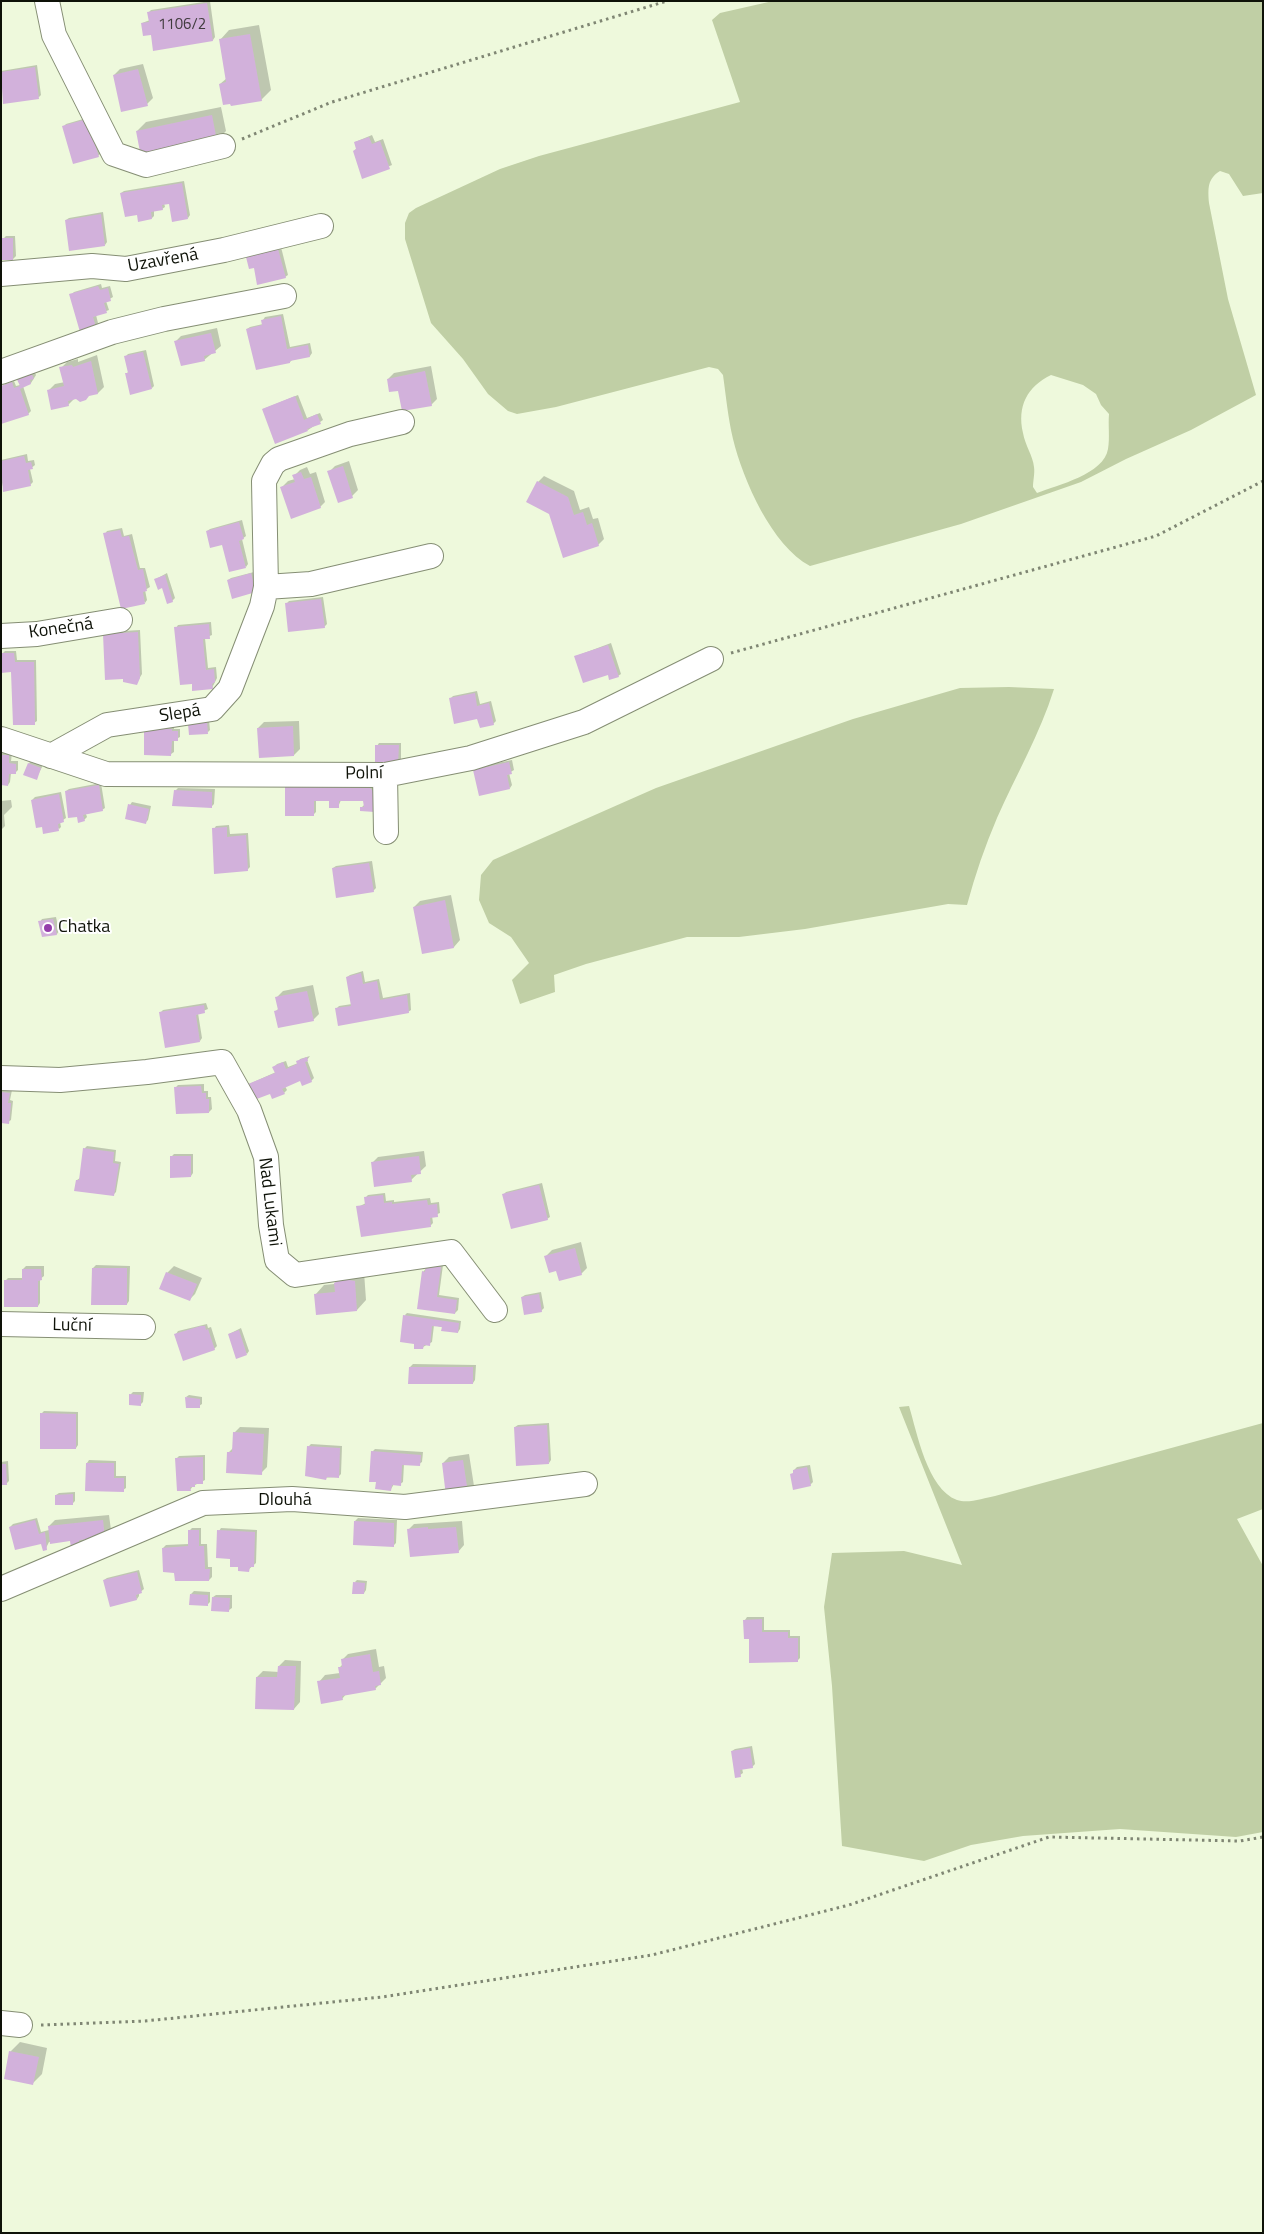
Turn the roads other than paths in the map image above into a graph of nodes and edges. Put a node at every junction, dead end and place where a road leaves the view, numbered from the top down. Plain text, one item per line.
1 (46, 1) edge
2 (223, 146) road end
3 (321, 226) dead end
4 (1, 274) edge
5 (284, 296) dead end
6 (1, 372) edge
7 (402, 422) dead end
8 (431, 556) dead end
9 (266, 587) junction
10 (120, 620) dead end
11 (1, 636) edge
12 (711, 659) road end
13 (1, 739) edge
14 (51, 756) junction
15 (386, 775) junction
16 (386, 832) dead end
17 (1, 1078) edge
18 (495, 1310) dead end
19 (1, 1324) edge
20 (143, 1327) dead end
21 (585, 1484) dead end
22 (1, 1589) edge

1 - 2 street
3 - 4 street, Uzavřená
5 - 6 street
7 - 9 street, Slepá
8 - 9 street
9 - 14 street, Slepá
10 - 11 street, Konečná
12 - 15 street, Polní
13 - 14 street, Polní
14 - 15 street, Polní
15 - 16 street
17 - 18 street, Nad Lukami
19 - 20 street, Luční
21 - 22 street, Dlouhá

